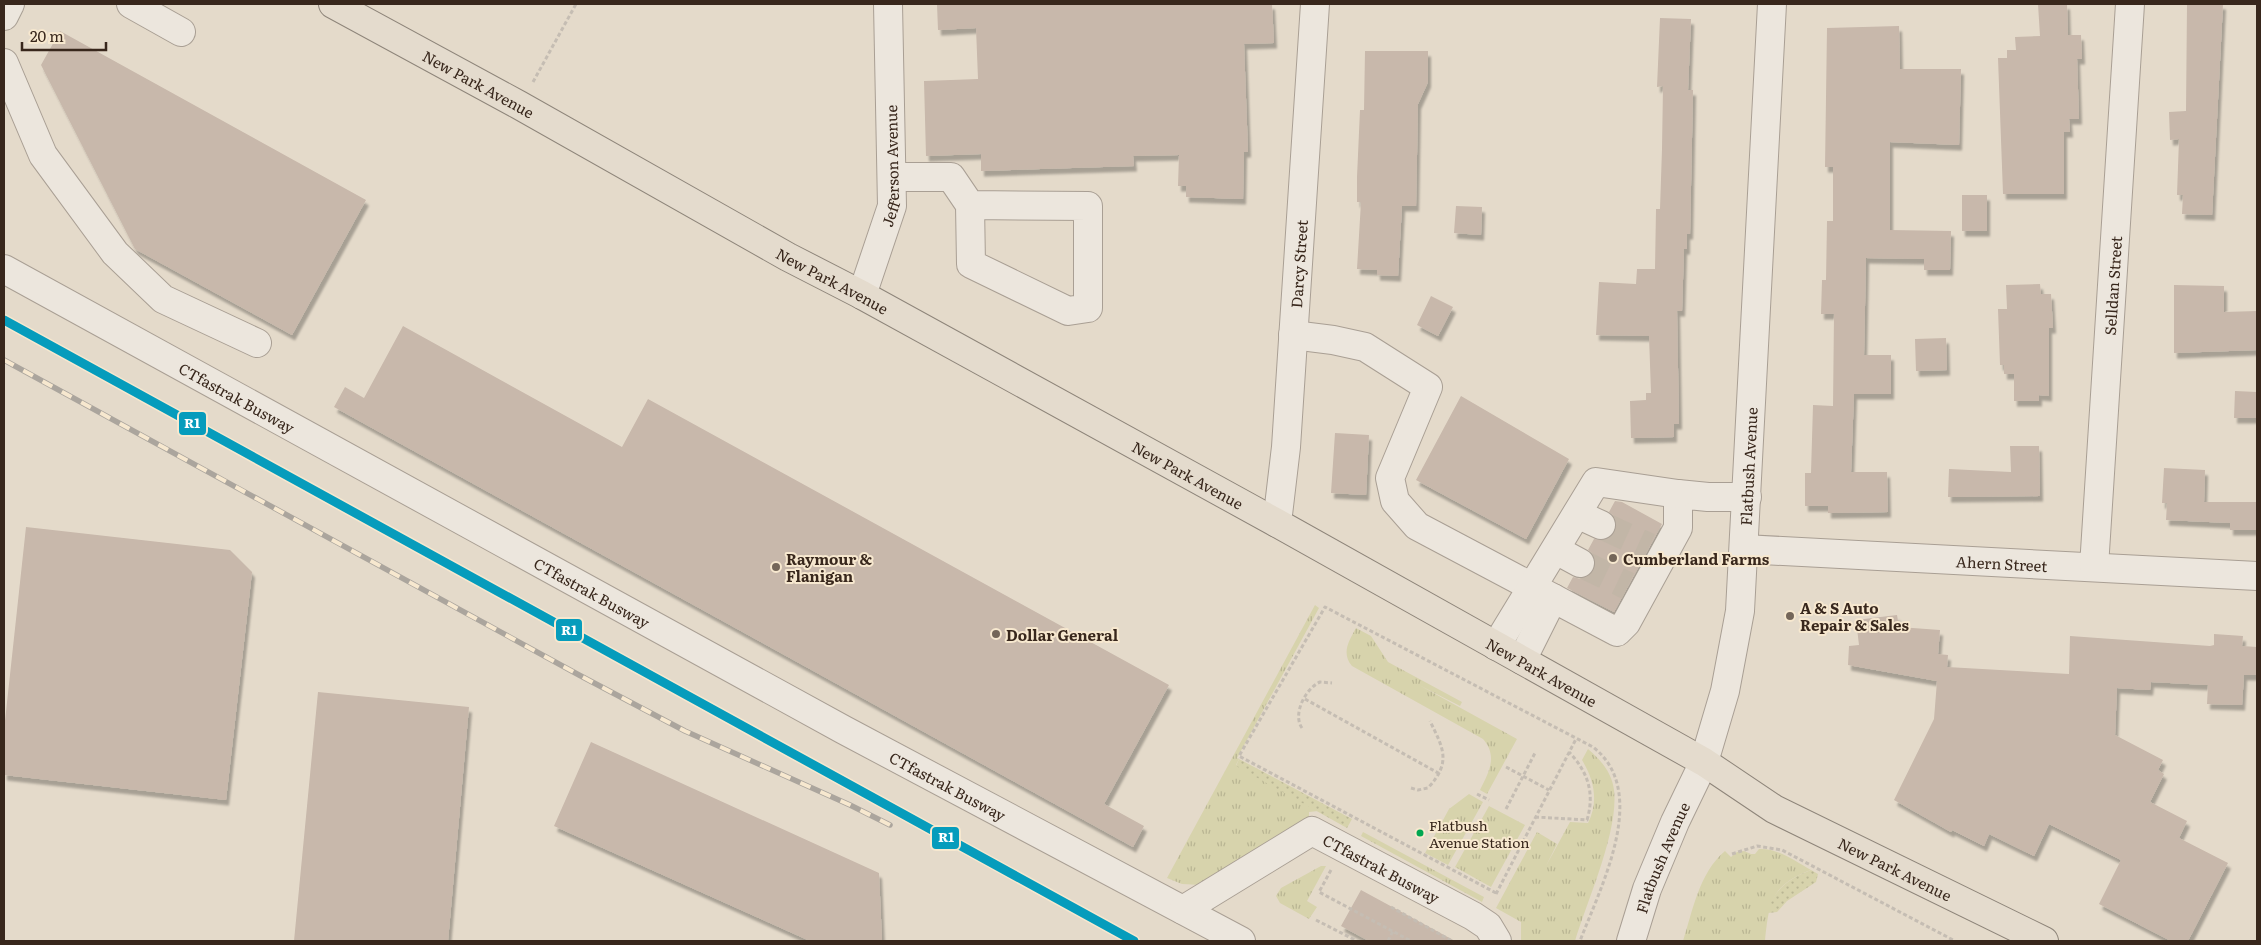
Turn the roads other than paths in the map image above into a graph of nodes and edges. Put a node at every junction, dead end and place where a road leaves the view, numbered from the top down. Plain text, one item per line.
1 (10, 4) edge
2 (131, 4) edge
3 (333, 4) edge
4 (888, 4) edge
5 (1315, 4) edge
6 (1772, 4) edge
7 (2130, 4) edge
8 (4, 16) edge
9 (181, 32) dead end
10 (4, 63) edge
11 (892, 177) junction
12 (970, 205) junction
13 (4, 269) edge
14 (862, 295) junction
15 (1293, 336) junction
16 (257, 343) dead end
17 (1678, 494) junction
18 (1747, 497) junction
19 (1277, 523) junction
20 (1744, 549) junction
21 (1556, 550) junction
22 (1580, 563) tunnel mouth
23 (2094, 567) junction
24 (2257, 576) edge
25 (1543, 593) junction
26 (1496, 646) junction
27 (1522, 660) junction
28 (1704, 762) junction
29 (1183, 910) junction
30 (1241, 941) edge
31 (1498, 941) edge
32 (1632, 941) edge
33 (2044, 941) edge

1 - 8 street
2 - 9 street
3 - 14 main road, New Park Avenue
4 - 11 street, Jefferson Avenue
5 - 15 street, Darcy Street
6 - 18 street, Flatbush Avenue
7 - 23 street, Selldan Street
10 - 16 street
11 - 12 street
11 - 14 street, Jefferson Avenue
12 - 12 street
13 - 29 street, CTfastrak Busway
14 - 19 main road, New Park Avenue
15 - 19 street, Darcy Street
15 - 25 street
17 - 18 street
17 - 21 street
17 - 25 street
18 - 20 street, Flatbush Avenue
19 - 26 main road, New Park Avenue
20 - 23 street, Ahern Street
20 - 28 street, Flatbush Avenue
21 - 22 street
21 - 25 street
23 - 24 street, Ahern Street
25 - 26 street
25 - 27 street
26 - 27 main road, New Park Avenue
27 - 28 main road, New Park Avenue
28 - 32 street, Flatbush Avenue
28 - 33 main road, New Park Avenue
29 - 30 street, CTfastrak Busway
29 - 31 street, CTfastrak Busway

